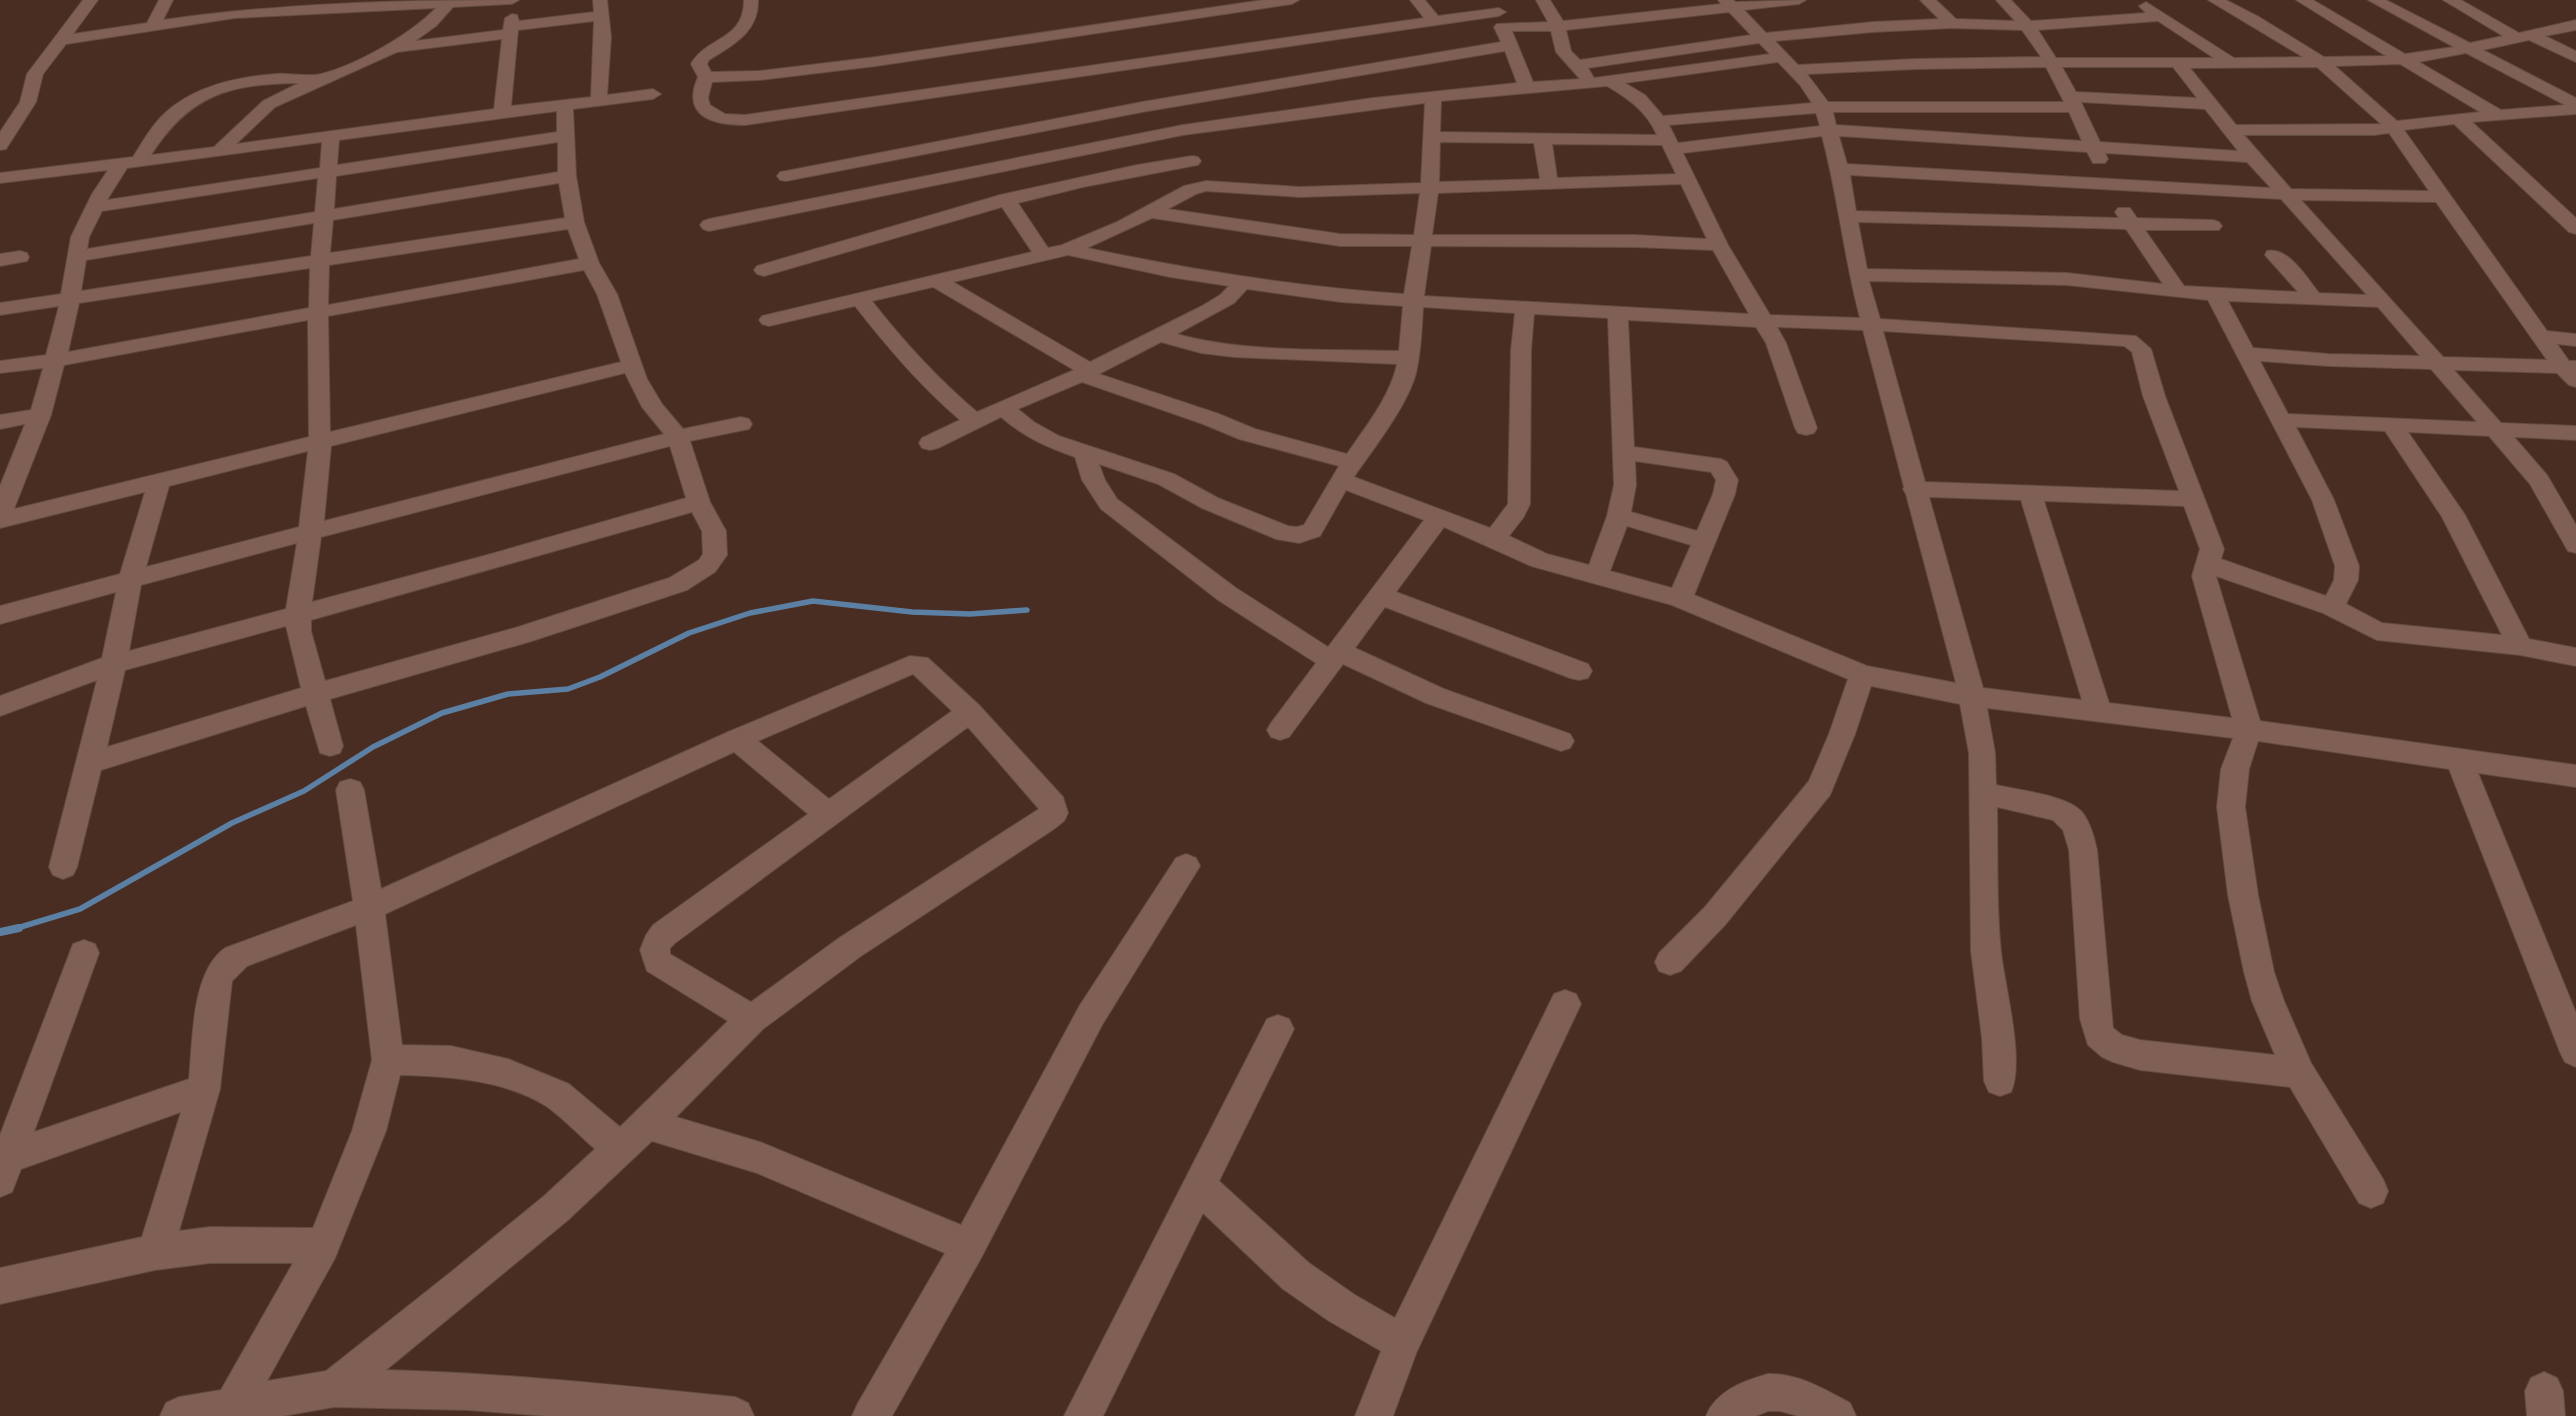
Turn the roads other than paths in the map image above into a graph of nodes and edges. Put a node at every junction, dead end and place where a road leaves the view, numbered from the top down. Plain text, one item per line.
1 (91, 0) edge
2 (166, 0) edge
3 (513, 0) edge
4 (600, 0) edge
5 (751, 0) edge
6 (1292, 0) edge
7 (1417, 0) edge
8 (1543, 0) edge
9 (1659, 0) edge
10 (1799, 0) edge
11 (1927, 0) edge
12 (2003, 0) edge
13 (2136, 0) edge
14 (2215, 0) edge
15 (2303, 0) edge
16 (2375, 0) edge
17 (2450, 0) edge
18 (428, 2) edge
19 (1729, 3) edge
20 (448, 4) junction
21 (294, 5) edge
22 (1614, 6) dead end
23 (1498, 13) edge
24 (1671, 14) junction
25 (602, 16) junction
26 (2160, 16) junction
27 (1624, 19) junction
28 (1433, 20) junction
29 (1952, 23) junction
30 (153, 26) junction
31 (1558, 26) junction
32 (2028, 26) junction
33 (2573, 28) edge
34 (510, 30) junction
35 (2523, 36) junction
36 (1763, 38) junction
37 (61, 40) junction
38 (1510, 45) junction
39 (391, 48) junction
40 (2466, 48) junction
41 (2576, 57) edge
42 (2320, 60) junction
43 (2400, 60) junction
44 (2049, 62) junction
45 (2178, 63) junction
46 (2230, 63) junction
47 (1788, 64) junction
48 (1577, 65) junction
49 (706, 76) junction
50 (322, 79) junction
51 (1601, 82) junction
52 (1528, 87) junction
53 (1242, 88) junction
54 (653, 94) dead end
55 (1433, 96) junction
56 (599, 100) junction
57 (2072, 102) junction
58 (2211, 104) junction
59 (2576, 104) edge
60 (565, 105) junction
61 (1823, 106) junction
62 (2576, 109) edge
63 (502, 112) junction
64 (2499, 116) junction
65 (1261, 118) junction
66 (2457, 118) junction
67 (1659, 121) junction
68 (2393, 126) junction
69 (1183, 130) junction
70 (1829, 130) junction
71 (2231, 130) junction
72 (566, 136) junction
73 (331, 137) junction
74 (1432, 137) junction
75 (1542, 137) junction
76 (1671, 144) junction
77 (0, 145) edge
78 (2093, 146) junction
79 (219, 152) junction
80 (2252, 157) junction
81 (1192, 161) junction
82 (129, 163) junction
83 (1840, 169) junction
84 (329, 171) junction
85 (566, 176) junction
86 (786, 176) dead end
87 (0, 178) edge
88 (1685, 179) junction
89 (1549, 183) junction
90 (2111, 185) junction
91 (1200, 187) junction
92 (1430, 187) junction
93 (2287, 194) junction
94 (2441, 197) junction
95 (1006, 200) junction
96 (94, 207) junction
97 (1149, 212) junction
98 (1293, 212) junction
99 (325, 214) junction
100 (1849, 216) junction
101 (575, 222) junction
102 (2130, 222) junction
103 (709, 225) dead end
104 (2214, 226) dead end
105 (2576, 228) edge
106 (1423, 241) junction
107 (1719, 245) junction
108 (1068, 249) junction
109 (2274, 255) dead end
110 (78, 256) junction
111 (1044, 256) junction
112 (20, 257) dead end
113 (0, 260) edge
114 (320, 260) junction
115 (590, 263) junction
116 (764, 270) dead end
117 (1858, 275) junction
118 (935, 280) junction
119 (1243, 282) junction
120 (2177, 290) junction
121 (2215, 295) junction
122 (859, 298) junction
123 (2313, 298) junction
124 (71, 299) junction
125 (1413, 301) junction
126 (2383, 301) junction
127 (1525, 308) junction
128 (0, 309) edge
129 (318, 312) junction
130 (1618, 312) junction
131 (769, 320) dead end
132 (1764, 321) junction
133 (1871, 324) junction
134 (1159, 335) junction
135 (2541, 337) junction
136 (2576, 340) edge
137 (2246, 354) junction
138 (1408, 358) junction
139 (56, 360) junction
140 (2438, 363) junction
141 (633, 365) junction
142 (0, 367) edge
143 (2571, 371) edge
144 (1086, 373) junction
145 (1003, 408) junction
146 (40, 415) junction
147 (2280, 420) junction
148 (0, 422) edge
149 (975, 422) junction
150 (741, 424) dead end
151 (2391, 424) junction
152 (1806, 428) dead end
153 (2494, 430) junction
154 (2576, 432) edge
155 (678, 437) junction
156 (320, 443) junction
157 (930, 443) dead end
158 (1086, 452) junction
159 (1624, 454) junction
160 (1346, 471) junction
161 (9, 475) edge
162 (159, 482) junction
163 (1914, 489) junction
164 (2030, 493) junction
165 (2192, 498) junction
166 (699, 502) junction
167 (0, 514) edge
168 (1619, 516) junction
169 (1439, 517) junction
170 (0, 520) edge
171 (309, 533) junction
172 (1494, 539) junction
173 (1704, 541) junction
174 (2576, 544) edge
175 (2208, 563) junction
176 (1597, 575) junction
177 (130, 580) junction
178 (1381, 596) junction
179 (1680, 599) junction
180 (2332, 607) junction
181 (298, 613) junction
182 (0, 615) edge
183 (2520, 646) junction
184 (1334, 656) junction
185 (2576, 657) edge
186 (114, 664) junction
187 (1578, 671) dead end
188 (1862, 674) junction
189 (317, 693) junction
190 (1972, 696) junction
191 (0, 706) edge
192 (970, 712) junction
193 (2099, 713) junction
194 (1280, 730) dead end
195 (2249, 730) junction
196 (737, 739) junction
197 (1560, 741) dead end
198 (330, 746) dead end
199 (2459, 759) junction
200 (89, 763) junction
201 (2576, 776) edge
202 (350, 790) dead end
203 (1984, 793) junction
204 (829, 815) junction
205 (1186, 866) dead end
206 (62, 867) dead end
207 (369, 908) junction
208 (84, 953) dead end
209 (1670, 962) dead end
210 (1565, 1004) dead end
211 (752, 1019) junction
212 (1278, 1029) dead end
213 (2576, 1052) edge
214 (388, 1060) junction
215 (2299, 1073) junction
216 (2000, 1081) dead end
217 (204, 1089) junction
218 (647, 1124) junction
219 (620, 1149) junction
220 (5, 1168) edge
221 (1199, 1185) junction
222 (2371, 1191) dead end
223 (323, 1246) junction
224 (969, 1246) junction
225 (155, 1252) junction
226 (0, 1286) edge
227 (1402, 1343) junction
228 (334, 1388) junction
229 (230, 1411) edge
230 (179, 1416) edge
231 (735, 1416) edge
232 (871, 1416) edge
233 (1083, 1416) edge
234 (1374, 1416) edge
235 (1725, 1416) edge
236 (1837, 1416) edge

1 - 37 street
2 - 30 street
3 - 20 street
3 - 34 street
4 - 25 street
5 - 49 street
6 - 49 street
7 - 28 street
8 - 31 street
9 - 24 street
10 - 19 street
11 - 29 street
12 - 32 street
13 - 26 street
14 - 42 street
15 - 43 street
16 - 40 street
17 - 35 street
18 - 20 street
18 - 21 street
19 - 24 street
19 - 36 street
20 - 39 street
21 - 30 street
22 - 27 street
23 - 28 street
23 - 31 street
23 - 38 street
24 - 27 street
25 - 34 street
25 - 56 street
26 - 32 street
26 - 46 street
27 - 31 street
28 - 49 street
29 - 32 street
29 - 36 street
30 - 37 street
31 - 48 street
32 - 44 street
33 - 35 street
34 - 39 street
34 - 63 street
35 - 40 street
35 - 41 street
36 - 47 street
36 - 48 street
37 - 77 street
38 - 52 street
38 - 53 street
39 - 50 street
40 - 43 street
40 - 59 street
42 - 43 street
42 - 46 street
42 - 68 street
43 - 64 street
44 - 45 street
44 - 47 street
44 - 57 street
45 - 46 street
45 - 58 street
47 - 51 street
47 - 61 street
48 - 51 street
50 - 79 street
50 - 82 street
51 - 52 street
51 - 67 street
52 - 55 street
53 - 65 street
53 - 86 street
54 - 56 street
55 - 65 street
55 - 74 street
56 - 60 street
57 - 58 street
57 - 61 street
57 - 78 street
58 - 71 street
60 - 63 street
60 - 72 street
61 - 67 street
61 - 70 street
62 - 64 street
63 - 73 street
64 - 66 street
65 - 69 street
66 - 68 street
66 - 105 street
67 - 76 street
68 - 71 street
68 - 94 street
69 - 81 street
69 - 103 street
70 - 76 street
70 - 78 street
70 - 83 street
71 - 80 street
72 - 84 street
72 - 85 street
73 - 79 street
73 - 84 street
74 - 75 street
74 - 92 street
75 - 76 street
75 - 89 street
76 - 88 street
78 - 80 street
78 - 90 street
79 - 82 street
80 - 93 street
81 - 91 street
81 - 95 street
82 - 87 street
82 - 96 street
83 - 90 street
83 - 100 street
84 - 96 street
84 - 99 street
85 - 99 street
85 - 101 street
88 - 89 street
88 - 107 street
89 - 92 street
90 - 93 street
90 - 102 street
91 - 97 street
91 - 98 street
92 - 98 street
92 - 106 street
93 - 94 street
93 - 126 street
94 - 135 street
95 - 111 street
95 - 116 street
96 - 110 street
97 - 98 street
97 - 108 street
98 - 106 street
99 - 110 street
99 - 114 street
100 - 102 street
100 - 117 street
101 - 114 street
101 - 115 street
102 - 104 street
102 - 120 street
106 - 107 street
106 - 125 street
107 - 132 street
108 - 111 street
108 - 119 street
109 - 123 street
110 - 124 street
111 - 118 street
112 - 113 street
114 - 124 street
114 - 129 street
115 - 129 street
115 - 141 street
117 - 120 street
117 - 133 street
118 - 122 street
118 - 144 street
119 - 125 street
119 - 134 street
120 - 121 street
121 - 123 street
121 - 137 street
122 - 131 street
122 - 149 street
123 - 126 street
124 - 128 street
124 - 139 street
125 - 127 street
125 - 138 street
126 - 140 street
127 - 130 street
127 - 172 street
129 - 139 street
129 - 156 street
130 - 132 street
130 - 159 street
132 - 133 street
132 - 152 street
133 - 163 street
133 - 165 street
134 - 138 street
134 - 144 street
135 - 136 street
135 - 143 street
137 - 140 street
137 - 147 street
138 - 160 street
139 - 142 street
139 - 146 street
140 - 143 street
140 - 153 street
141 - 155 street
141 - 156 street
144 - 145 street
144 - 160 street
145 - 149 street
145 - 158 street
146 - 148 street
146 - 161 street
147 - 151 street
147 - 180 street
149 - 157 street
150 - 155 street
151 - 153 street
151 - 183 street
153 - 154 street
153 - 174 street
155 - 166 street
155 - 171 street
156 - 162 street
156 - 171 street
158 - 160 street
158 - 184 street
159 - 168 street
159 - 173 street
160 - 169 street
161 - 167 street
162 - 170 street
162 - 177 street
163 - 164 street
163 - 190 street
164 - 165 street
164 - 193 street
165 - 175 street
166 - 181 street
166 - 189 street
168 - 173 street
168 - 176 street
169 - 172 street
169 - 178 street
171 - 177 street
171 - 181 street
172 - 176 street
173 - 179 street
175 - 180 street
175 - 195 street
176 - 179 street
177 - 182 street
177 - 186 street
178 - 184 street
178 - 187 street
179 - 188 street
180 - 183 street
181 - 186 street
181 - 189 street
183 - 185 street
184 - 194 street
184 - 197 street
186 - 191 street
186 - 200 street
188 - 190 street
188 - 209 street
189 - 198 street
189 - 200 street
190 - 193 street
190 - 203 street
192 - 196 street
192 - 204 street
192 - 211 street
193 - 195 street
195 - 199 street
195 - 215 street
196 - 204 street
196 - 207 street
199 - 201 street
199 - 213 street
200 - 206 street
202 - 207 street
203 - 215 street
203 - 216 street
204 - 211 street
205 - 224 street
207 - 214 street
207 - 217 street
208 - 220 street
210 - 227 street
211 - 218 street
212 - 221 street
214 - 219 street
214 - 223 street
215 - 222 street
217 - 220 street
217 - 225 street
218 - 219 street
218 - 224 street
219 - 228 street
221 - 227 street
221 - 233 street
223 - 225 street
223 - 229 street
224 - 232 street
225 - 226 street
227 - 234 street
228 - 229 street
228 - 231 street
229 - 230 street
235 - 236 street

